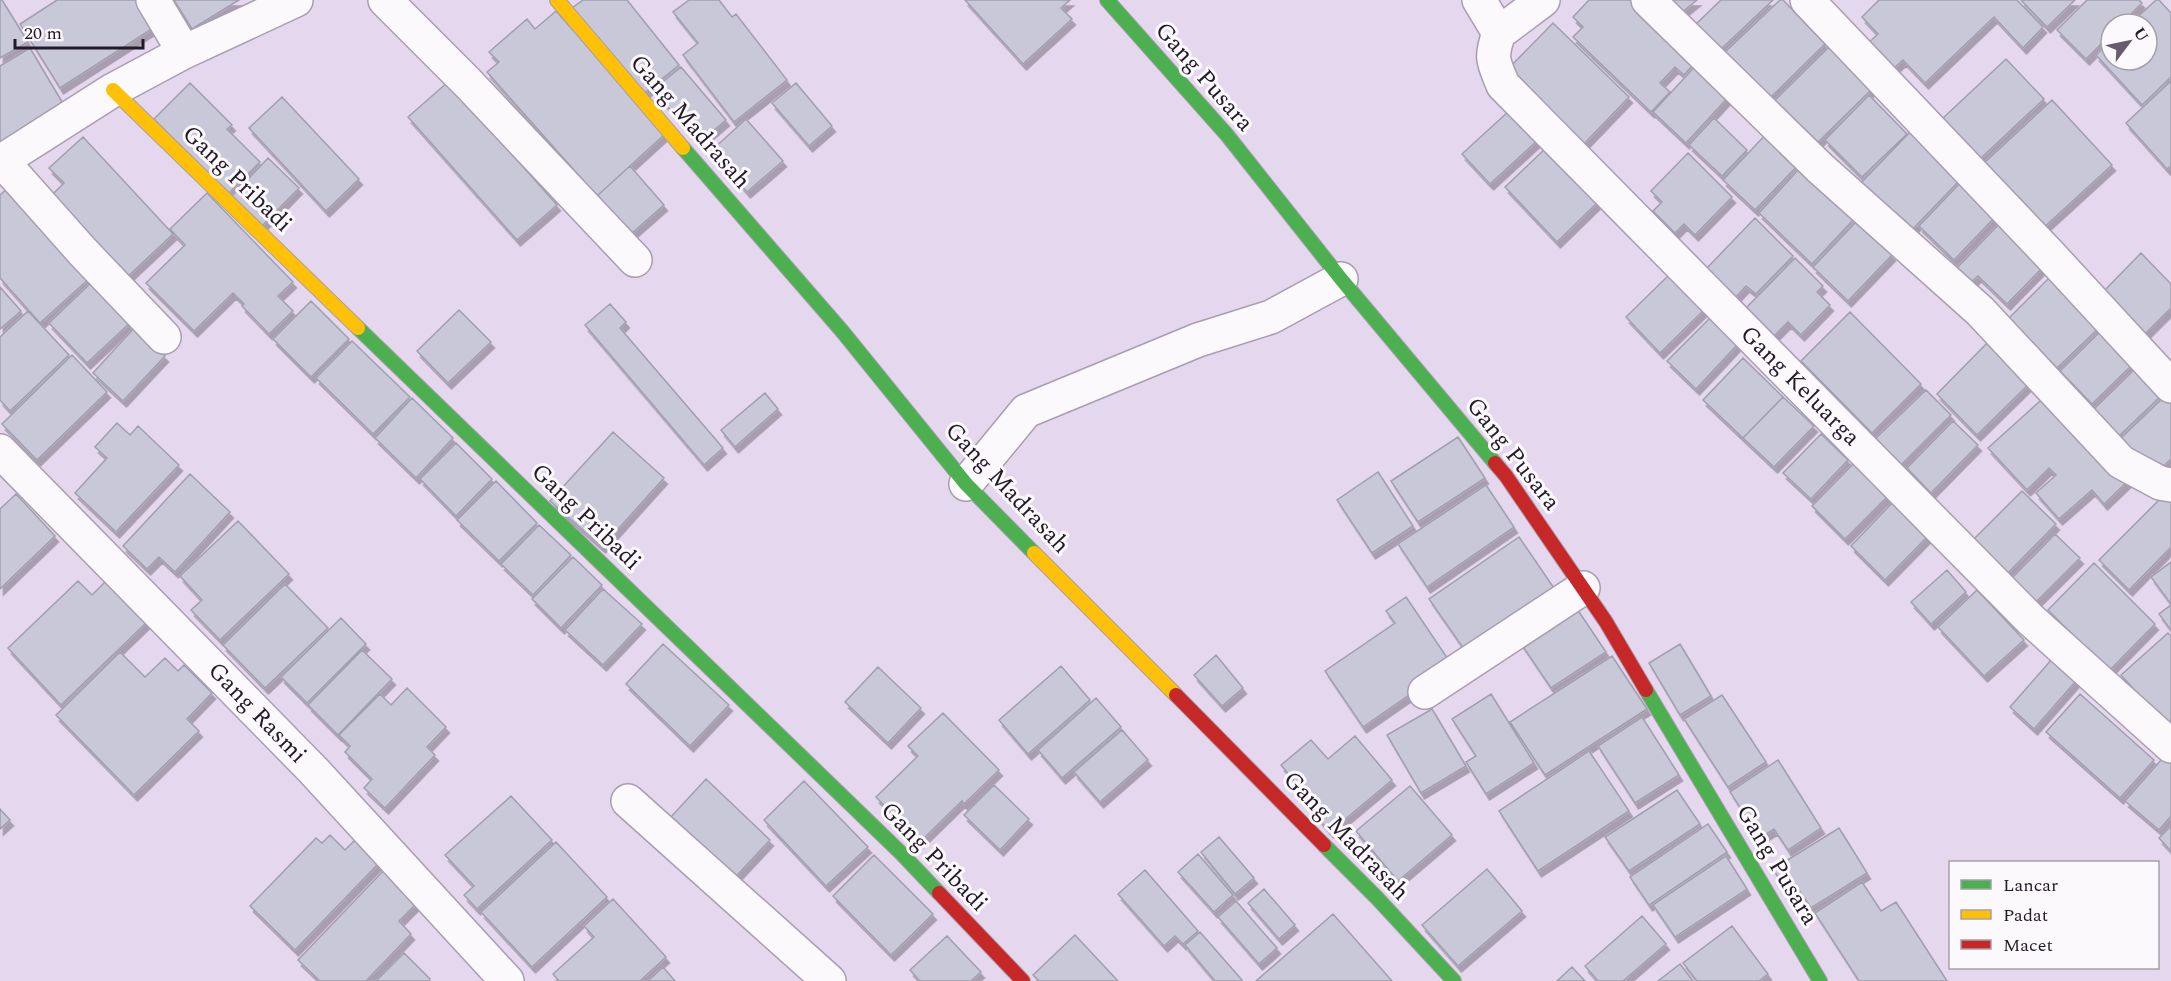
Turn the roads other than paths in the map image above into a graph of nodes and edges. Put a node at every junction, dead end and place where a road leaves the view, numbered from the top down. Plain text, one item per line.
1 (153, 0) edge
2 (296, 0) edge
3 (385, 0) edge
4 (557, 0) edge
5 (1107, 0) edge
6 (1479, 0) edge
7 (1543, 0) edge
8 (1648, 0) edge
9 (1807, 0) edge
10 (1499, 33) junction
11 (184, 52) junction
12 (113, 90) junction
13 (1, 161) edge
14 (635, 260) dead end
15 (1341, 279) junction
16 (164, 337) dead end
17 (2171, 386) edge
18 (0, 451) edge
19 (966, 483) junction
20 (2171, 485) edge
21 (1583, 588) junction
22 (1425, 692) dead end
23 (2171, 746) edge
24 (627, 801) dead end
25 (507, 981) edge
26 (829, 981) edge
27 (1023, 981) edge
28 (1454, 981) edge
29 (1820, 981) edge

1 - 11 street
2 - 11 street
3 - 14 street
4 - 19 street, Gang Madrasah
5 - 15 street, Gang Pusara
6 - 10 street
7 - 10 street
8 - 20 street
9 - 17 street
10 - 23 street, Gang Keluarga
11 - 12 street
12 - 13 street
12 - 27 street, Gang Pribadi
13 - 16 street
15 - 19 street
15 - 21 street, Gang Pusara
18 - 25 street, Gang Rasmi
19 - 28 street, Gang Madrasah
21 - 22 street
21 - 29 street, Gang Pusara
24 - 26 street

